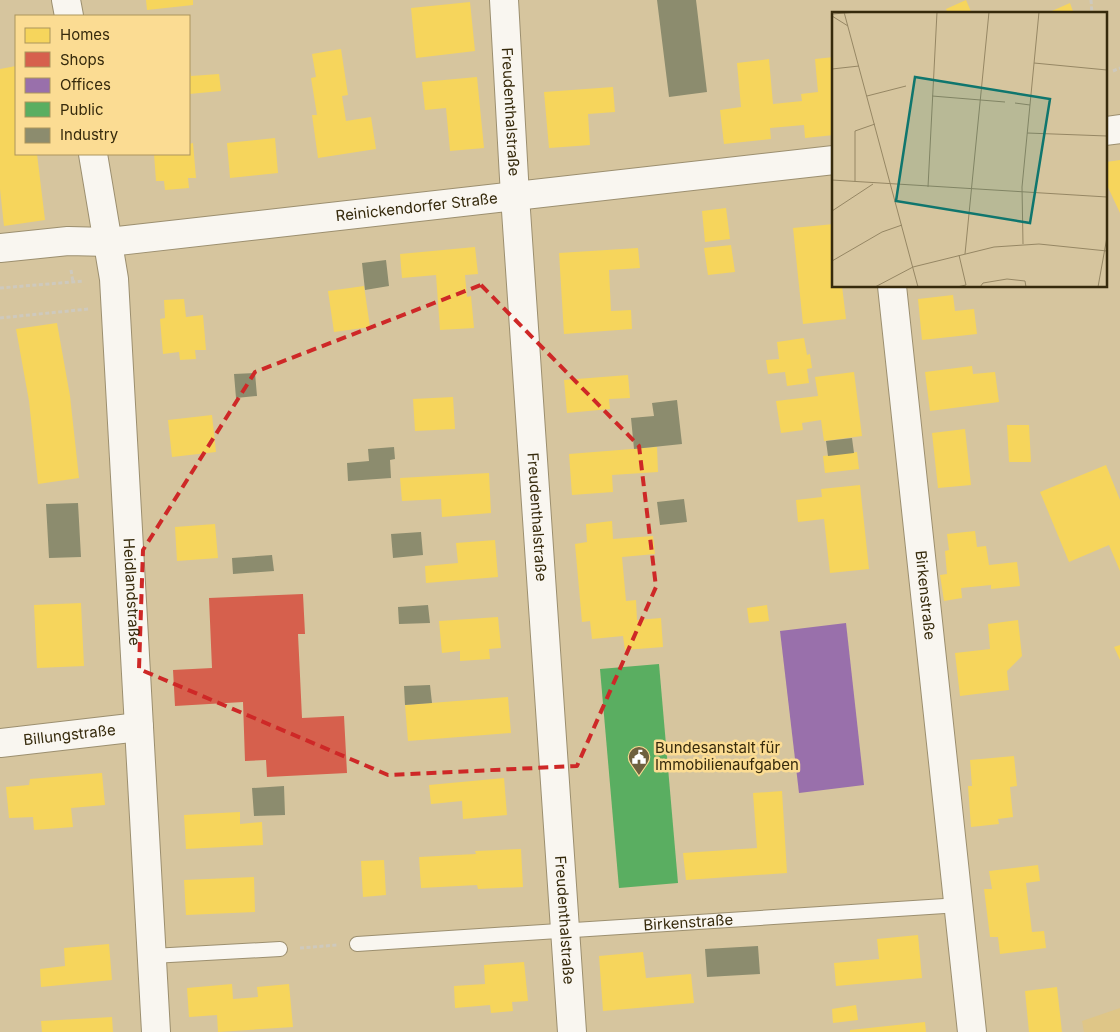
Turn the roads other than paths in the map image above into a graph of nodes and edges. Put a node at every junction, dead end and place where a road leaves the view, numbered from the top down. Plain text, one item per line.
1 (66, 0) edge
2 (504, 0) edge
3 (69, 15) edge
4 (93, 155) edge
5 (832, 160) edge
6 (515, 196) junction
7 (109, 242) junction
8 (0, 248) edge
9 (892, 288) edge
10 (139, 727) junction
11 (0, 743) edge
12 (960, 905) junction
13 (567, 932) junction
14 (357, 944) road end
15 (280, 949) road end
16 (152, 956) junction
17 (156, 1032) edge
18 (572, 1032) edge
19 (972, 1032) edge

1 - 3 street
2 - 6 street, Freudenthalstraße
4 - 7 street, Heidlandstraße
5 - 6 street, Reinickendorfer Straße
6 - 7 street, Reinickendorfer Straße
6 - 13 street, Freudenthalstraße
7 - 8 street, Reinickendorfer Straße
7 - 10 street, Heidlandstraße
9 - 12 street, Birkenstraße
10 - 11 street, Billungstraße
10 - 16 street, Heidlandstraße
12 - 13 lane, Birkenstraße
12 - 19 street, Birkenstraße
13 - 14 lane, Birkenstraße
13 - 18 street, Freudenthalstraße
15 - 16 lane
16 - 17 street, Heidlandstraße

